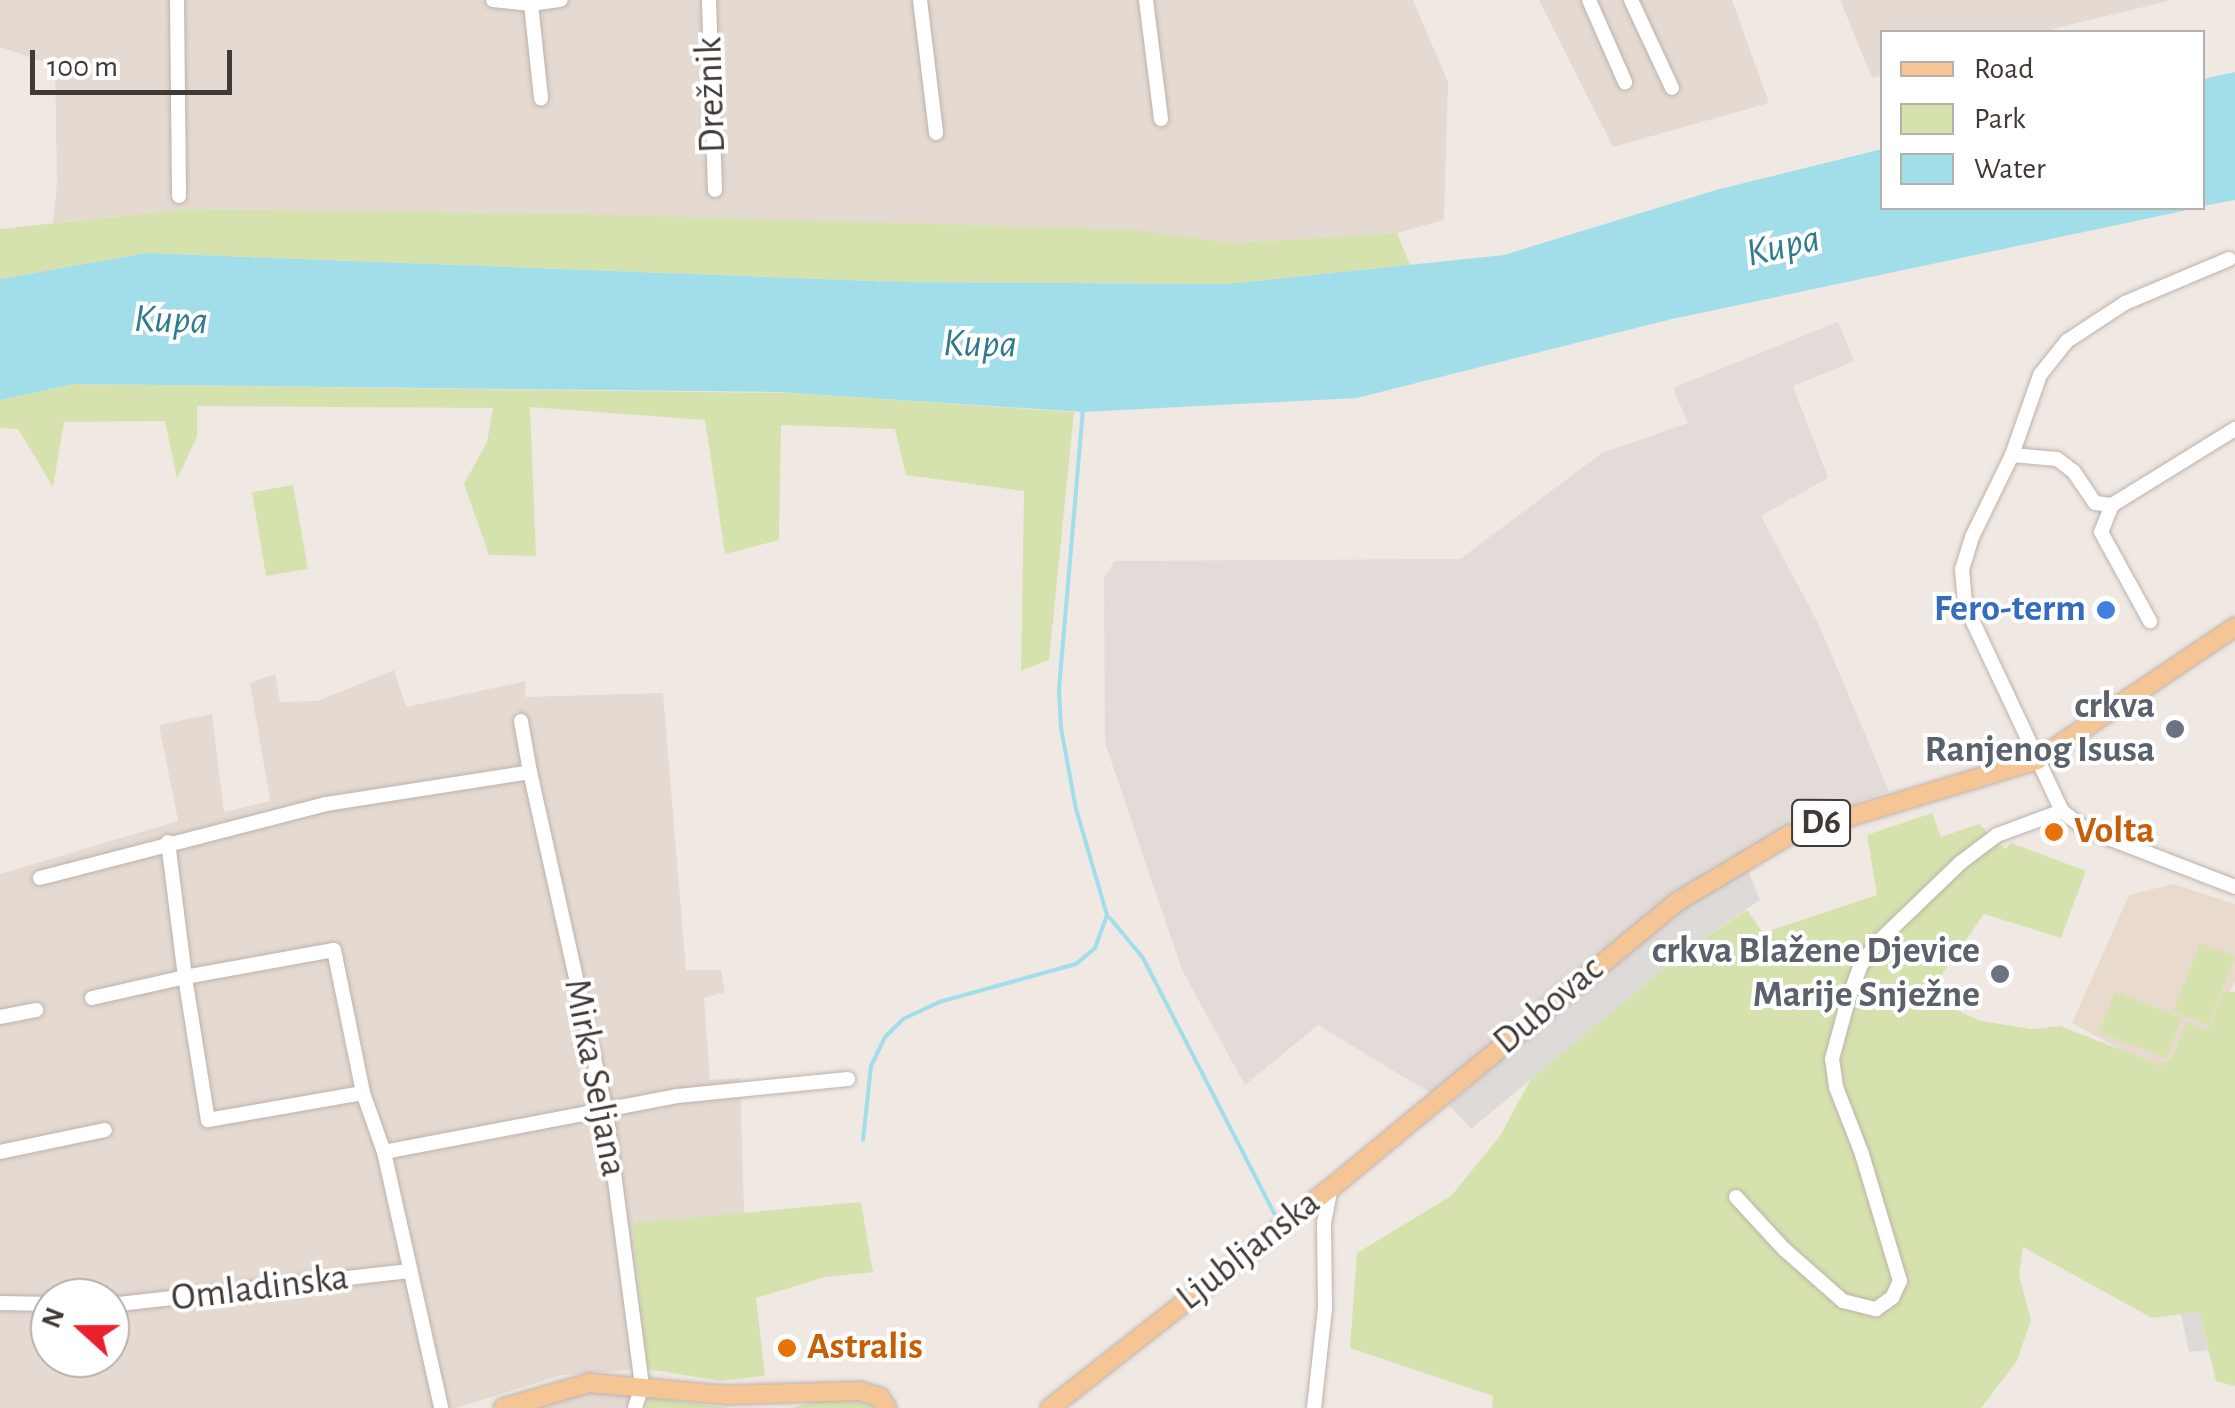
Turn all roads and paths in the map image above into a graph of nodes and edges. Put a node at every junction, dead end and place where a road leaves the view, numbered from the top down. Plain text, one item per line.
1 (178, 0) edge
2 (493, 0) edge
3 (561, 0) edge
4 (710, 0) edge
5 (920, 0) edge
6 (1146, 0) edge
7 (1589, 0) edge
8 (1631, 0) edge
9 (531, 4) junction
10 (1625, 82) dead end
11 (1672, 88) dead end
12 (540, 98) dead end
13 (1161, 120) dead end
14 (936, 133) dead end
15 (715, 190) dead end
16 (179, 196) dead end
17 (2228, 259) dead end
18 (2235, 429) edge
19 (2012, 455) junction
20 (2112, 505) junction
21 (2150, 621) dead end
22 (2235, 627) edge
23 (522, 721) dead end
24 (2037, 760) junction
25 (530, 772) junction
26 (2062, 811) junction
27 (168, 842) junction
28 (40, 878) dead end
29 (2235, 887) edge
30 (185, 978) junction
31 (92, 998) dead end
32 (36, 1010) dead end
33 (0, 1018) edge
34 (848, 1079) dead end
35 (1447, 1092) joint
36 (363, 1093) junction
37 (606, 1112) junction
38 (105, 1130) dead end
39 (0, 1152) edge
40 (384, 1152) junction
41 (1331, 1188) junction
42 (1736, 1197) dead end
43 (409, 1271) junction
44 (0, 1303) edge
45 (130, 1303) edge
46 (30, 1304) edge
47 (642, 1386) junction
48 (441, 1408) edge
49 (504, 1408) edge
50 (635, 1408) edge
51 (887, 1408) edge
52 (1050, 1408) edge
53 (1314, 1408) edge

1 - 16 street
2 - 9 street
3 - 9 street
4 - 15 street, Drežnik
5 - 14 street
6 - 13 street
7 - 10 street
8 - 11 street
9 - 12 street
17 - 19 street
18 - 20 street
19 - 20 street
19 - 24 street
20 - 21 street
22 - 24 main road, Dubovac / D6
23 - 25 street, Mirka Seljana
24 - 26 street
24 - 35 main road, Dubovac / D6
25 - 27 street
25 - 37 street, Mirka Seljana
26 - 29 street
26 - 42 street
27 - 28 street
27 - 30 street
30 - 31 street
30 - 36 street
30 - 36 street
32 - 33 street
34 - 37 street
35 - 41 main road, Ljubljanska / D6
36 - 40 street
37 - 40 street
37 - 47 street, Mirka Seljana
38 - 39 street
40 - 43 street
41 - 52 main road, Ljubljanska / D6
41 - 53 street
43 - 45 street, Omladinska
43 - 48 street
44 - 46 street
47 - 49 main road
47 - 50 street
47 - 51 main road

